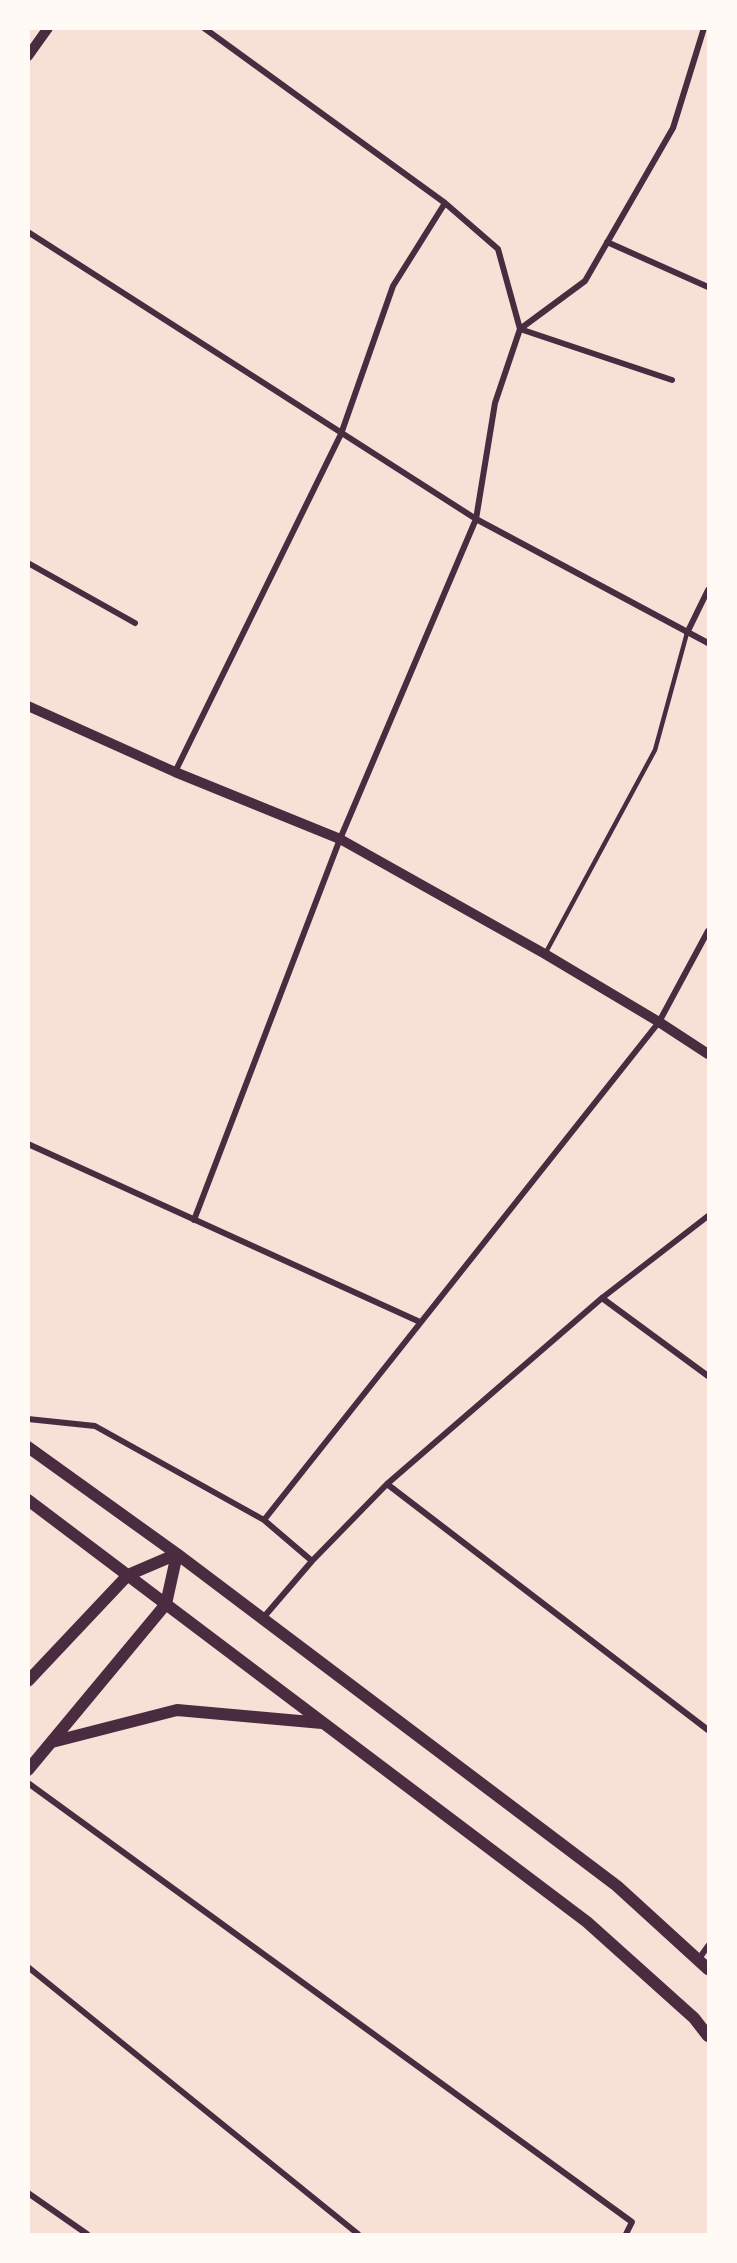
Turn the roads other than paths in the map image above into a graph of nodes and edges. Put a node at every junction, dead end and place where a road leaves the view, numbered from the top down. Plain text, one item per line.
1 (48, 28) edge
2 (204, 28) edge
3 (704, 28) edge
4 (28, 56) edge
5 (445, 203) junction
6 (28, 231) edge
7 (607, 242) junction
8 (708, 287) edge
9 (520, 329) junction
10 (672, 380) dead end
11 (341, 434) junction
12 (476, 519) junction
13 (28, 563) edge
14 (708, 590) edge
15 (135, 622) dead end
16 (687, 633) junction
17 (708, 643) edge
18 (28, 706) edge
19 (175, 772) junction
20 (340, 839) junction
21 (708, 931) edge
22 (545, 954) junction
23 (659, 1022) junction
24 (708, 1054) edge
25 (28, 1144) edge
26 (708, 1216) edge
27 (194, 1220) junction
28 (602, 1298) junction
29 (420, 1322) junction
30 (708, 1376) edge
31 (28, 1419) edge
32 (28, 1447) edge
33 (387, 1484) junction
34 (28, 1500) edge
35 (264, 1520) junction
36 (177, 1554) junction
37 (312, 1561) junction
38 (128, 1575) junction
39 (166, 1605) junction
40 (263, 1618) junction
41 (28, 1681) edge
42 (322, 1723) junction
43 (708, 1730) edge
44 (52, 1742) junction
45 (28, 1770) edge
46 (28, 1783) edge
47 (708, 1946) edge
48 (698, 1960) junction
49 (28, 1967) edge
50 (708, 1969) edge
51 (708, 2036) edge
52 (28, 2193) edge
53 (87, 2235) edge
54 (358, 2235) edge
55 (626, 2235) edge

1 - 4 street
2 - 5 street
3 - 7 street
5 - 9 street
5 - 11 street
6 - 11 street
7 - 8 street
7 - 9 street
9 - 10 street
9 - 12 street
11 - 12 street
11 - 19 street
12 - 16 street
12 - 20 street
13 - 15 street
14 - 16 street
16 - 17 street
16 - 22 lane
18 - 19 street
19 - 20 street
20 - 22 street
20 - 27 street
21 - 23 street
22 - 23 street
23 - 24 street
23 - 29 street
25 - 27 street
26 - 28 street
27 - 29 street
28 - 30 street
28 - 33 street
29 - 35 street
31 - 35 street
32 - 36 main road
33 - 37 street
33 - 43 street
34 - 38 main road
35 - 37 street
36 - 38 main road
36 - 39 main road
36 - 40 main road
37 - 40 street
38 - 39 main road
38 - 41 main road
39 - 42 main road
39 - 44 main road
40 - 48 main road
42 - 44 main road
42 - 51 main road
44 - 45 main road
46 - 55 street
47 - 48 street
48 - 50 main road
49 - 54 street
52 - 53 street

